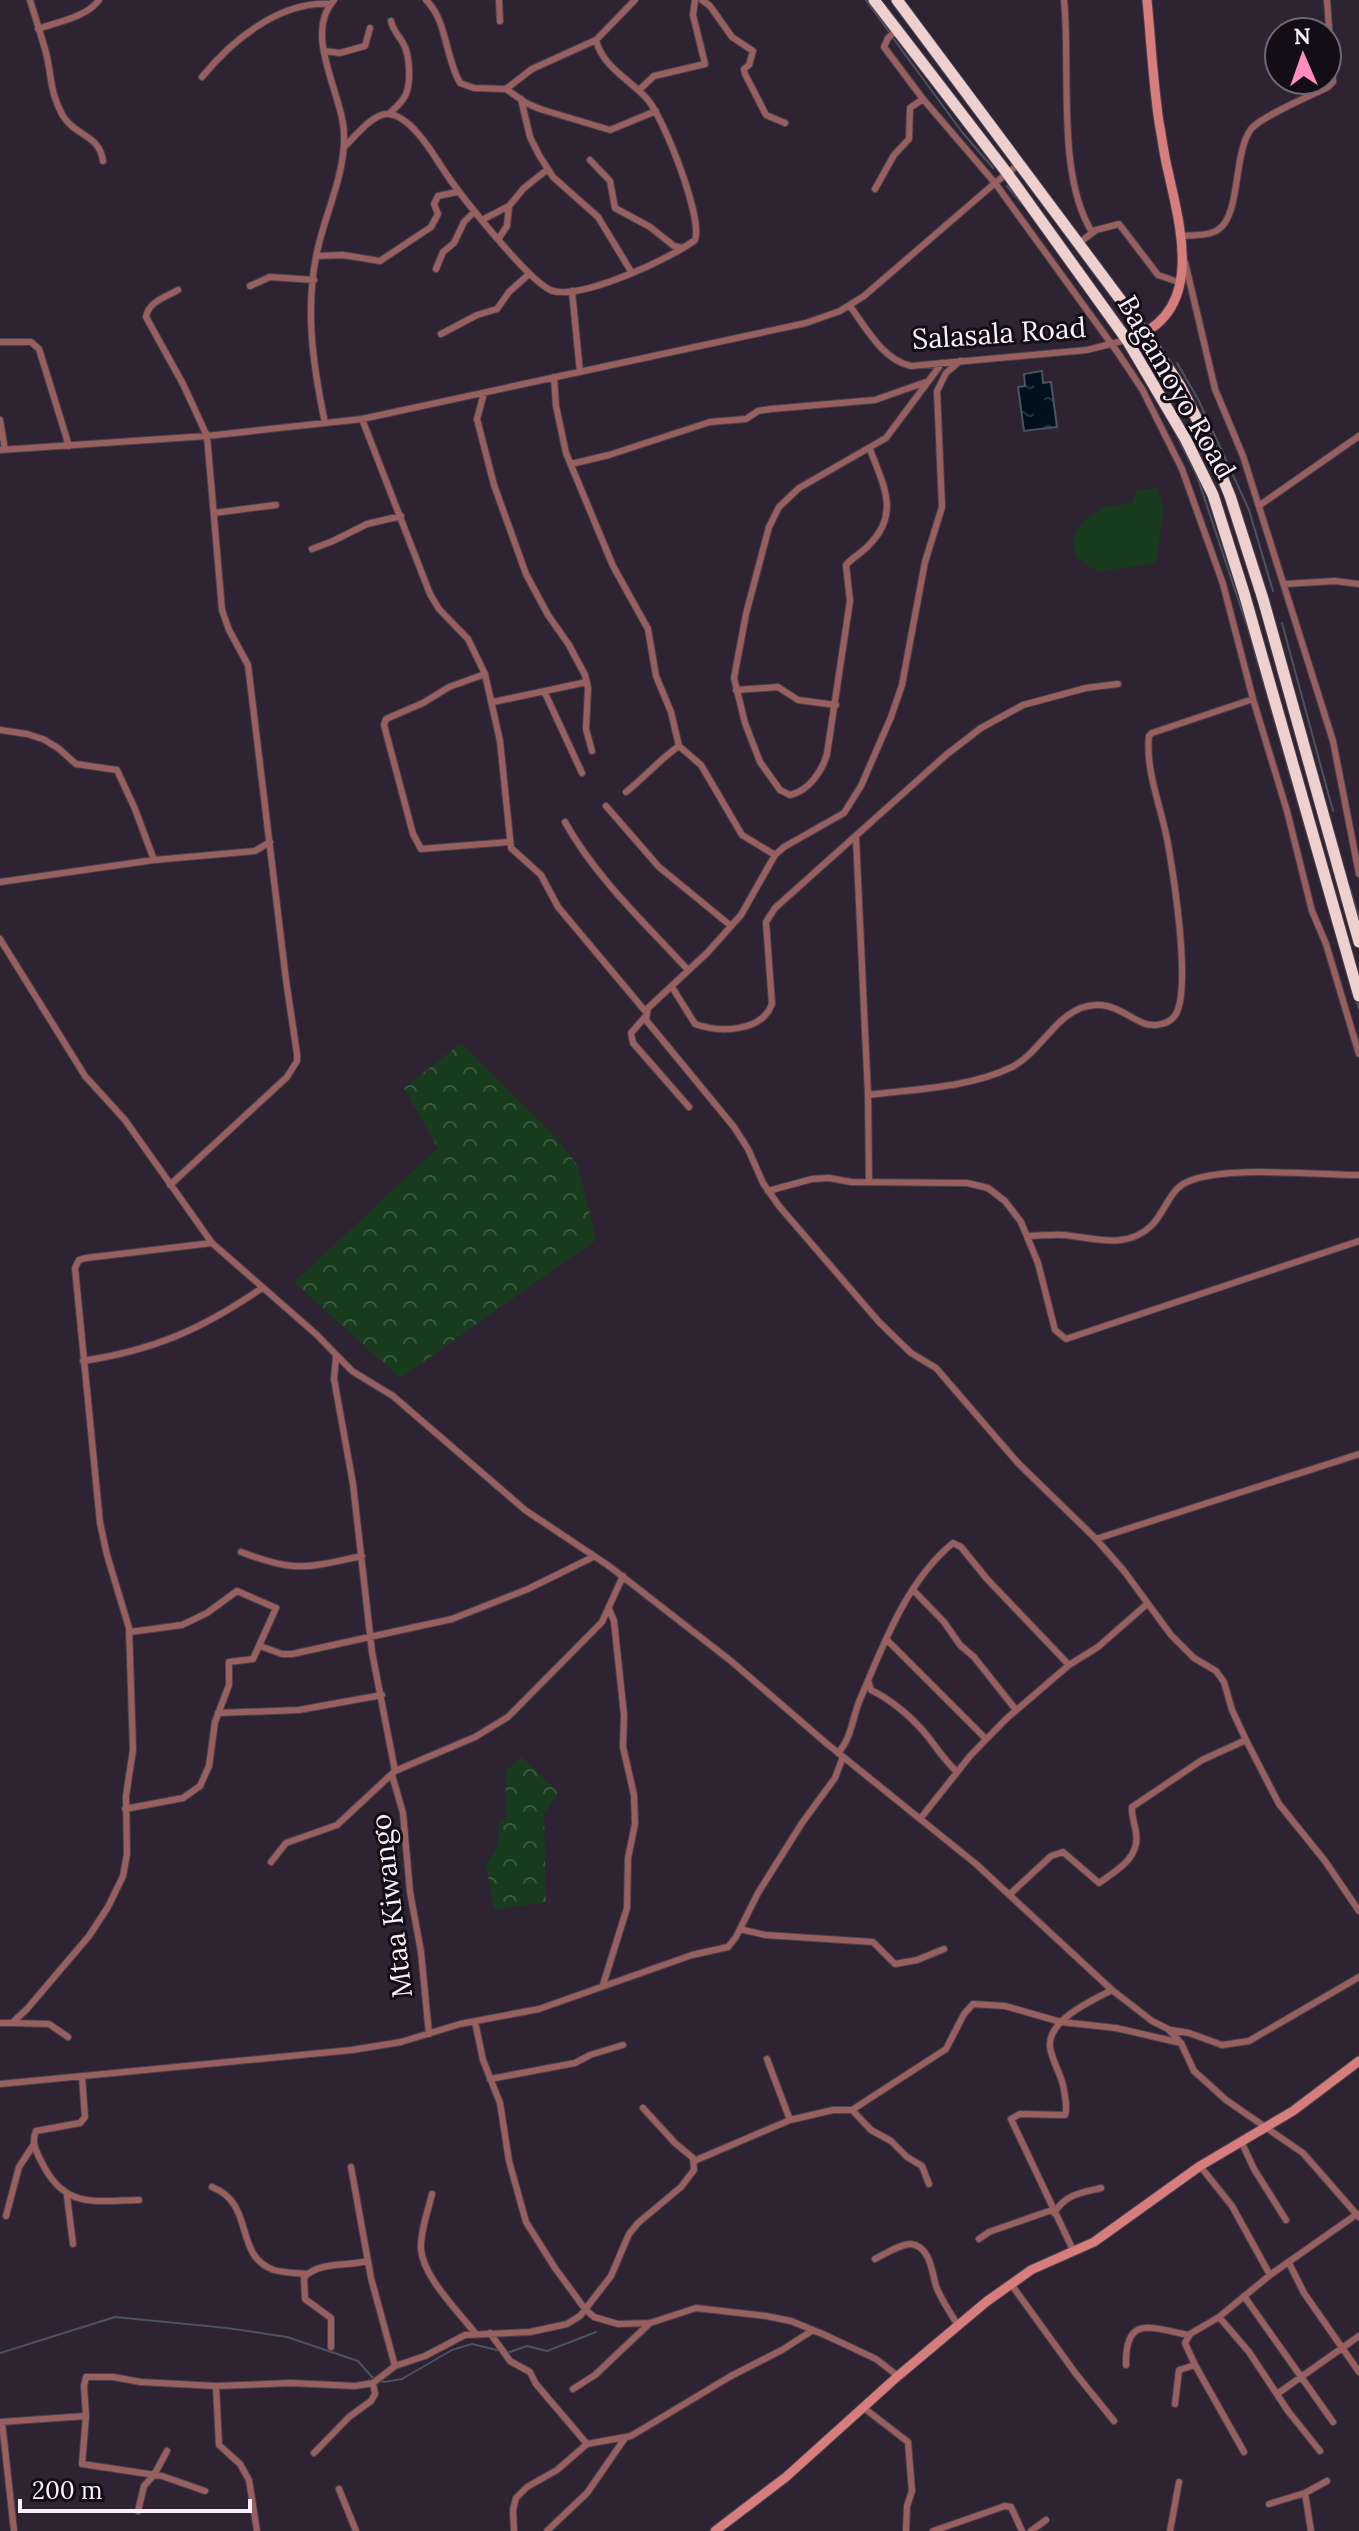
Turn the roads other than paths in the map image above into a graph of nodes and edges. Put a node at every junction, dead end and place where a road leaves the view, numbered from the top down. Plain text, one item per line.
1 (30, 0) edge
2 (99, 0) edge
3 (426, 0) edge
4 (499, 0) edge
5 (635, 0) edge
6 (695, 0) edge
7 (702, 0) edge
8 (874, 0) edge
9 (897, 0) edge
10 (1064, 0) edge
11 (1147, 0) edge
12 (1327, 0) edge
13 (332, 2) edge
14 (391, 21) dead end
15 (500, 21) dead end
16 (370, 28) dead end
17 (38, 29) junction
18 (896, 31) junction
19 (596, 40) junction
20 (324, 51) junction
21 (202, 77) dead end
22 (506, 89) junction
23 (639, 90) junction
24 (521, 99) junction
25 (923, 99) junction
26 (656, 111) junction
27 (389, 114) junction
28 (785, 123) dead end
29 (345, 146) junction
30 (590, 160) dead end
31 (103, 161) dead end
32 (1019, 164) junction
33 (548, 169) junction
34 (1007, 173) junction
35 (995, 183) junction
36 (875, 189) dead end
37 (457, 192) junction
38 (509, 206) junction
39 (474, 212) junction
40 (482, 220) junction
41 (1092, 232) junction
42 (1183, 236) junction
43 (499, 238) junction
44 (1079, 243) junction
45 (683, 248) junction
46 (1184, 254) junction
47 (317, 256) junction
48 (436, 269) dead end
49 (632, 273) junction
50 (529, 274) junction
51 (314, 280) junction
52 (1181, 283) junction
53 (250, 286) dead end
54 (178, 290) dead end
55 (572, 291) junction
56 (850, 306) junction
57 (441, 334) dead end
58 (1146, 334) junction
59 (1127, 340) junction
60 (0, 342) edge
61 (1112, 344) junction
62 (960, 361) junction
63 (942, 363) junction
64 (580, 372) junction
65 (554, 377) junction
66 (927, 381) junction
67 (484, 393) junction
68 (362, 419) junction
69 (0, 420) edge
70 (325, 423) junction
71 (207, 436) junction
72 (1359, 436) edge
73 (69, 446) junction
74 (870, 449) junction
75 (2, 450) edge
76 (571, 464) junction
77 (276, 505) dead end
78 (1260, 505) junction
79 (214, 513) junction
80 (401, 516) junction
81 (312, 549) dead end
82 (1285, 584) junction
83 (1359, 584) edge
84 (485, 674) junction
85 (587, 682) junction
86 (1118, 684) dead end
87 (736, 690) junction
88 (545, 693) junction
89 (1253, 699) junction
90 (493, 702) junction
91 (836, 705) junction
92 (0, 730) edge
93 (679, 746) junction
94 (592, 751) dead end
95 (582, 773) dead end
96 (626, 792) dead end
97 (606, 806) dead end
98 (565, 822) dead end
99 (855, 838) junction
100 (270, 842) junction
101 (509, 842) junction
102 (775, 855) junction
103 (154, 860) junction
104 (1359, 874) edge
105 (0, 882) edge
106 (731, 926) junction
107 (0, 939) edge
108 (1359, 942) edge
109 (688, 970) junction
110 (672, 987) junction
111 (1359, 996) edge
112 (646, 1014) junction
113 (1359, 1054) edge
114 (868, 1095) junction
115 (689, 1107) dead end
116 (1359, 1175) edge
117 (869, 1182) junction
118 (170, 1185) junction
119 (768, 1191) junction
120 (1027, 1236) junction
121 (1359, 1241) edge
122 (212, 1243) junction
123 (262, 1288) junction
124 (336, 1357) junction
125 (83, 1361) junction
126 (1359, 1454) edge
127 (1096, 1539) junction
128 (241, 1552) dead end
129 (362, 1556) junction
130 (593, 1557) junction
131 (623, 1576) junction
132 (914, 1591) junction
133 (1147, 1604) junction
134 (609, 1609) junction
135 (130, 1632) junction
136 (371, 1638) junction
137 (887, 1640) junction
138 (260, 1646) junction
139 (1069, 1665) junction
140 (869, 1683) junction
141 (382, 1695) junction
142 (1016, 1710) junction
143 (218, 1713) junction
144 (986, 1739) junction
145 (1246, 1740) junction
146 (840, 1755) junction
147 (957, 1772) junction
148 (393, 1773) junction
149 (125, 1809) junction
150 (920, 1819) junction
151 (271, 1862) dead end
152 (1009, 1895) junction
153 (1359, 1911) edge
154 (740, 1929) junction
155 (944, 1949) dead end
156 (1359, 1977) edge
157 (603, 1985) junction
158 (1112, 1990) junction
159 (475, 2022) junction
160 (1061, 2022) junction
161 (0, 2023) edge
162 (12, 2023) junction
163 (1168, 2029) junction
164 (429, 2034) junction
165 (68, 2037) dead end
166 (1181, 2043) junction
167 (623, 2045) dead end
168 (767, 2059) dead end
169 (1359, 2061) edge
170 (82, 2077) junction
171 (490, 2079) junction
172 (0, 2084) edge
173 (643, 2108) dead end
174 (852, 2110) junction
175 (790, 2120) junction
176 (1262, 2127) junction
177 (1241, 2141) junction
178 (34, 2144) junction
179 (694, 2161) junction
180 (1200, 2166) junction
181 (351, 2167) dead end
182 (929, 2184) dead end
183 (212, 2187) dead end
184 (1101, 2188) dead end
185 (432, 2194) dead end
186 (67, 2196) junction
187 (139, 2200) dead end
188 (1053, 2211) junction
189 (1358, 2215) edge
190 (6, 2216) dead end
191 (1286, 2220) dead end
192 (979, 2239) dead end
193 (73, 2244) dead end
194 (1074, 2252) junction
195 (875, 2259) dead end
196 (367, 2261) junction
197 (1289, 2263) junction
198 (306, 2274) junction
199 (1270, 2275) junction
200 (1011, 2284) junction
201 (1244, 2296) junction
202 (585, 2309) junction
203 (1219, 2317) junction
204 (650, 2323) junction
205 (958, 2326) junction
206 (813, 2330) junction
207 (475, 2333) junction
208 (490, 2333) junction
209 (1189, 2335) junction
210 (1359, 2336) edge
211 (1341, 2346) junction
212 (331, 2347) dead end
213 (1126, 2365) dead end
214 (1195, 2365) junction
215 (395, 2366) junction
216 (1359, 2372) edge
217 (898, 2376) junction
218 (1302, 2377) junction
219 (373, 2383) junction
220 (216, 2386) junction
221 (573, 2389) dead end
222 (1277, 2394) junction
223 (1175, 2404) dead end
224 (864, 2408) junction
225 (86, 2416) junction
226 (1114, 2421) dead end
227 (1, 2422) edge
228 (1333, 2422) dead end
229 (625, 2438) junction
230 (587, 2444) junction
231 (167, 2451) dead end
232 (1320, 2451) dead end
233 (1244, 2452) dead end
234 (314, 2453) dead end
235 (154, 2475) junction
236 (1327, 2481) dead end
237 (1179, 2482) dead end
238 (339, 2489) dead end
239 (205, 2491) dead end
240 (1305, 2493) junction
241 (1269, 2504) dead end
242 (138, 2511) dead end
243 (1046, 2520) dead end
244 (14, 2531) edge
245 (257, 2531) edge
246 (356, 2531) edge
247 (514, 2531) edge
248 (547, 2531) edge
249 (715, 2531) edge
250 (906, 2531) edge
251 (933, 2531) edge
252 (1022, 2531) edge
253 (1031, 2531) edge
254 (1170, 2531) edge
255 (1311, 2531) edge

1 - 17 street
2 - 17 street
3 - 22 street
4 - 15 street
5 - 19 street
6 - 23 street
7 - 28 street
8 - 18 highway, Bagamoyo Road
9 - 32 highway, Bagamoyo Road
10 - 41 street
11 - 42 street
12 - 42 street
13 - 20 street
13 - 21 street
14 - 27 street
16 - 20 street
17 - 31 street
18 - 25 street
18 - 34 highway, Bagamoyo Road
19 - 22 street
19 - 23 street
20 - 29 street
22 - 24 street
23 - 26 street
24 - 26 street
24 - 33 street
25 - 35 street
25 - 36 street
26 - 45 street
27 - 29 street
27 - 37 street
29 - 47 street
30 - 45 street
32 - 34 street
32 - 44 highway, Bagamoyo Road
33 - 38 street
33 - 49 street
34 - 35 street
34 - 59 highway, Bagamoyo Road
35 - 56 street
35 - 61 street
37 - 39 street
37 - 47 street
38 - 40 street
38 - 43 street
39 - 40 street
39 - 48 street
40 - 43 street
41 - 44 street
41 - 52 street
42 - 46 street
43 - 50 street
44 - 58 highway, Bagamoyo Road
45 - 49 street
46 - 52 street
46 - 78 street
47 - 51 street
49 - 55 street
50 - 55 street
50 - 57 street
51 - 53 street
51 - 70 street
52 - 58 street
54 - 71 street
55 - 64 street
56 - 63 street, Salasala Road
56 - 64 street
58 - 59 street
58 - 108 highway, Bagamoyo Road
59 - 61 street, Salasala Road
59 - 111 highway, Bagamoyo Road
60 - 73 street
61 - 62 street, Salasala Road
61 - 89 street
62 - 63 street, Salasala Road
62 - 102 street
63 - 66 street
64 - 65 street
65 - 67 street
65 - 76 street
66 - 74 street
66 - 76 street
67 - 68 street
67 - 85 street
68 - 70 street
68 - 80 street
69 - 75 street
70 - 71 street
71 - 73 street
71 - 79 street
72 - 78 street
73 - 75 street
74 - 87 street
74 - 91 street
76 - 93 street
77 - 79 street
78 - 82 street
79 - 100 street
80 - 81 street
80 - 84 street
82 - 83 street
82 - 104 street
84 - 90 street
84 - 101 street
85 - 88 street
85 - 94 street
86 - 99 street
87 - 91 street
87 - 91 street
88 - 90 street
88 - 95 street
89 - 113 street
89 - 114 street
90 - 101 street
92 - 103 street
93 - 96 street
93 - 102 street
97 - 106 street
98 - 109 street
99 - 110 street
99 - 114 street
100 - 103 street
100 - 118 street
101 - 112 street
102 - 106 street
103 - 105 street
106 - 109 street
107 - 118 street
109 - 110 street
110 - 112 street
112 - 115 street
112 - 119 street
114 - 117 street
116 - 120 street
117 - 119 street
117 - 120 street
118 - 122 street
119 - 127 street
120 - 121 street
122 - 123 street
122 - 125 street
123 - 124 street
123 - 125 street
124 - 129 street, Mtaa Kiwango
124 - 130 street
125 - 135 street
126 - 127 street
127 - 133 street
128 - 129 street
129 - 136 street, Mtaa Kiwango
130 - 131 street
130 - 136 street
131 - 134 street
131 - 146 street
132 - 137 street
132 - 139 street
132 - 142 street
133 - 139 street
133 - 145 street
134 - 148 street
134 - 157 street
135 - 138 street
135 - 149 street
136 - 138 street
136 - 141 street, Mtaa Kiwango
137 - 140 street
137 - 144 street
138 - 143 street
139 - 142 street
140 - 146 street
140 - 147 street
141 - 143 street
141 - 148 street, Mtaa Kiwango
142 - 144 street
143 - 149 street
144 - 147 street
145 - 152 street
145 - 153 street
146 - 150 street
146 - 154 street
147 - 150 street
148 - 151 street
148 - 164 street, Mtaa Kiwango
149 - 162 street
150 - 152 street
152 - 158 street
154 - 155 street
154 - 157 street
156 - 163 street
157 - 159 street
158 - 160 street
158 - 163 street
159 - 164 street
159 - 171 street
160 - 166 street
160 - 174 street
160 - 188 street
161 - 162 street
162 - 165 street
163 - 166 street
164 - 170 street
166 - 176 street
167 - 171 street
168 - 175 street
169 - 176 street
170 - 172 street
170 - 178 street
171 - 202 street
173 - 179 street
174 - 175 street
174 - 182 street
175 - 179 street
176 - 177 street
176 - 189 street
177 - 180 street
177 - 191 street
178 - 186 street
178 - 190 street
179 - 202 street
180 - 194 street
180 - 199 street
181 - 196 street
183 - 198 street
184 - 188 street
185 - 207 street
186 - 187 street
186 - 193 street
188 - 192 street
188 - 194 street
189 - 197 street
194 - 200 street
195 - 205 street
196 - 198 street
196 - 215 street
197 - 199 street
197 - 211 street
198 - 212 street
199 - 201 street
200 - 205 street
200 - 226 street
201 - 203 street
201 - 218 street
202 - 204 street
202 - 208 street
203 - 209 street
203 - 222 street
204 - 206 street
204 - 221 street
205 - 217 street
206 - 217 street
206 - 229 street
207 - 208 street
207 - 215 street
208 - 230 street
209 - 213 street
209 - 214 street
210 - 211 street
211 - 216 street
211 - 218 street
214 - 223 street
214 - 233 street
215 - 219 street
217 - 224 street
218 - 222 street
218 - 228 street
219 - 220 street
219 - 234 street
220 - 225 street
220 - 245 street
222 - 232 street
224 - 249 street
224 - 250 street
225 - 227 street
225 - 235 street
227 - 244 street
229 - 230 street
229 - 248 street
230 - 247 street
231 - 235 street
235 - 239 street
235 - 242 street
236 - 240 street
237 - 254 street
238 - 246 street
240 - 241 street
240 - 255 street
243 - 253 street
251 - 252 street

